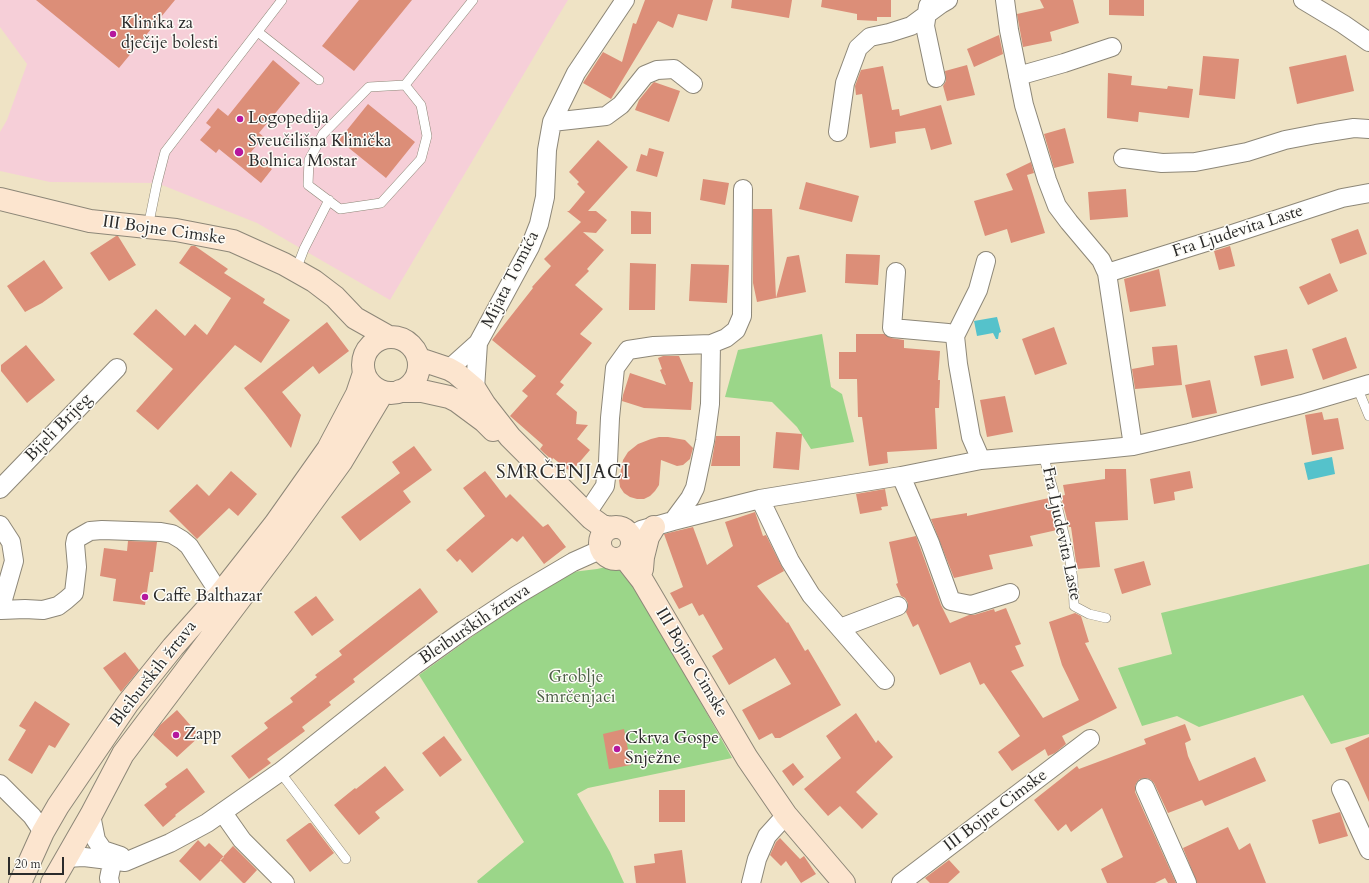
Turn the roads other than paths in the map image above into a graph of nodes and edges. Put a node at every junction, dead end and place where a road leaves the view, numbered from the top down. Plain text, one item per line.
1 (282, 0) edge
2 (473, 0) edge
3 (625, 0) edge
4 (948, 0) edge
5 (1005, 0) edge
6 (1303, 0) edge
7 (928, 6) edge
8 (258, 32) junction
9 (1369, 42) edge
10 (1112, 47) dead end
11 (1018, 76) junction
12 (936, 78) dead end
13 (319, 80) dead end
14 (692, 84) dead end
15 (405, 85) junction
16 (552, 122) junction
17 (1369, 129) edge
18 (838, 132) dead end
19 (1123, 158) dead end
20 (743, 190) dead end
21 (1369, 192) edge
22 (0, 199) edge
23 (329, 200) junction
24 (148, 227) junction
25 (986, 261) dead end
26 (296, 270) junction
27 (896, 272) dead end
28 (1107, 272) junction
29 (355, 318) junction
30 (387, 336) junction
31 (955, 336) junction
32 (478, 343) junction
33 (711, 344) junction
34 (368, 349) junction
35 (419, 359) junction
36 (117, 368) dead end
37 (448, 369) junction
38 (364, 373) junction
39 (1363, 386) edge
40 (475, 389) junction
41 (391, 392) junction
42 (1369, 416) edge
43 (1133, 446) junction
44 (1044, 455) junction
45 (981, 460) junction
46 (901, 476) junction
47 (0, 489) edge
48 (760, 499) junction
49 (691, 509) junction
50 (586, 513) junction
51 (663, 524) junction
52 (0, 525) edge
53 (611, 538) junction
54 (642, 580) junction
55 (1010, 593) dead end
56 (220, 594) junction
57 (898, 606) dead end
58 (0, 610) edge
59 (1106, 618) dead end
60 (840, 628) junction
61 (885, 680) dead end
62 (1090, 738) dead end
63 (280, 772) junction
64 (0, 784) edge
65 (1145, 788) dead end
66 (1341, 789) dead end
67 (223, 813) junction
68 (91, 815) junction
69 (786, 815) junction
70 (43, 832) junction
71 (1369, 850) edge
72 (66, 858) junction
73 (113, 858) junction
74 (346, 859) dead end
75 (20, 883) edge
76 (52, 883) edge
77 (110, 883) edge
78 (285, 883) edge
79 (751, 883) edge
80 (844, 883) edge
81 (901, 883) edge
82 (1188, 883) edge

1 - 8 lane
2 - 15 lane
3 - 16 street, Mijata Tomića
4 - 7 street
5 - 11 street
6 - 9 street
7 - 12 street
7 - 18 street
8 - 13 lane
8 - 24 lane
10 - 11 street
11 - 28 street
14 - 16 street
15 - 23 lane
15 - 23 lane
16 - 32 street, Mijata Tomića
17 - 19 street
20 - 33 street
21 - 28 street, Fra Ljudevita Laste
22 - 24 street, III Bojne Cimske
23 - 26 lane
24 - 26 street, III Bojne Cimske
25 - 31 street
26 - 29 street, III Bojne Cimske
27 - 31 street
28 - 43 street
29 - 30 street, III Bojne Cimske
29 - 34 street, III Bojne Cimske
30 - 34 street
30 - 35 street
31 - 45 street
32 - 37 street, Mijata Tomića
32 - 40 street, Mijata Tomića
33 - 49 street
33 - 50 street
34 - 38 street
35 - 37 street
35 - 41 street
36 - 47 street, Bijeli Brijeg
37 - 40 street
38 - 41 street
38 - 56 street, Bleiburških žrtava
39 - 42 lane, Fra Ljudevita Laste
39 - 43 street, Fra Ljudevita Laste
40 - 50 street
41 - 53 street
41 - 68 street, Bleiburških žrtava
43 - 44 street, Fra Ljudevita Laste
44 - 45 street, Fra Ljudevita Laste
44 - 59 lane, Fra Ljudevita Laste
45 - 46 street, Fra Ljudevita Laste
46 - 48 street, Fra Ljudevita Laste
46 - 55 street
48 - 49 street, Fra Ljudevita Laste
48 - 60 street
49 - 51 street, Fra Ljudevita Laste
50 - 53 street
51 - 53 street, Fra Ljudevita Laste
51 - 54 street
52 - 58 street
53 - 54 street, III Bojne Cimske
53 - 63 street, Bleiburških žrtava
54 - 69 street, III Bojne Cimske
56 - 58 street
56 - 70 street, Bleiburških žrtava
57 - 60 street
60 - 61 street
62 - 81 street, III Bojne Cimske
63 - 67 street, Bleiburških žrtava
63 - 74 lane
64 - 70 street
65 - 82 street
66 - 71 street
67 - 73 street, Bleiburških žrtava
67 - 78 street
68 - 72 street, Bleiburških žrtava
68 - 73 street
69 - 79 street
69 - 80 street, III Bojne Cimske
70 - 75 street, Bleiburških žrtava
72 - 73 street, Bleiburških žrtava
72 - 76 street, Bleiburških žrtava
73 - 77 street

